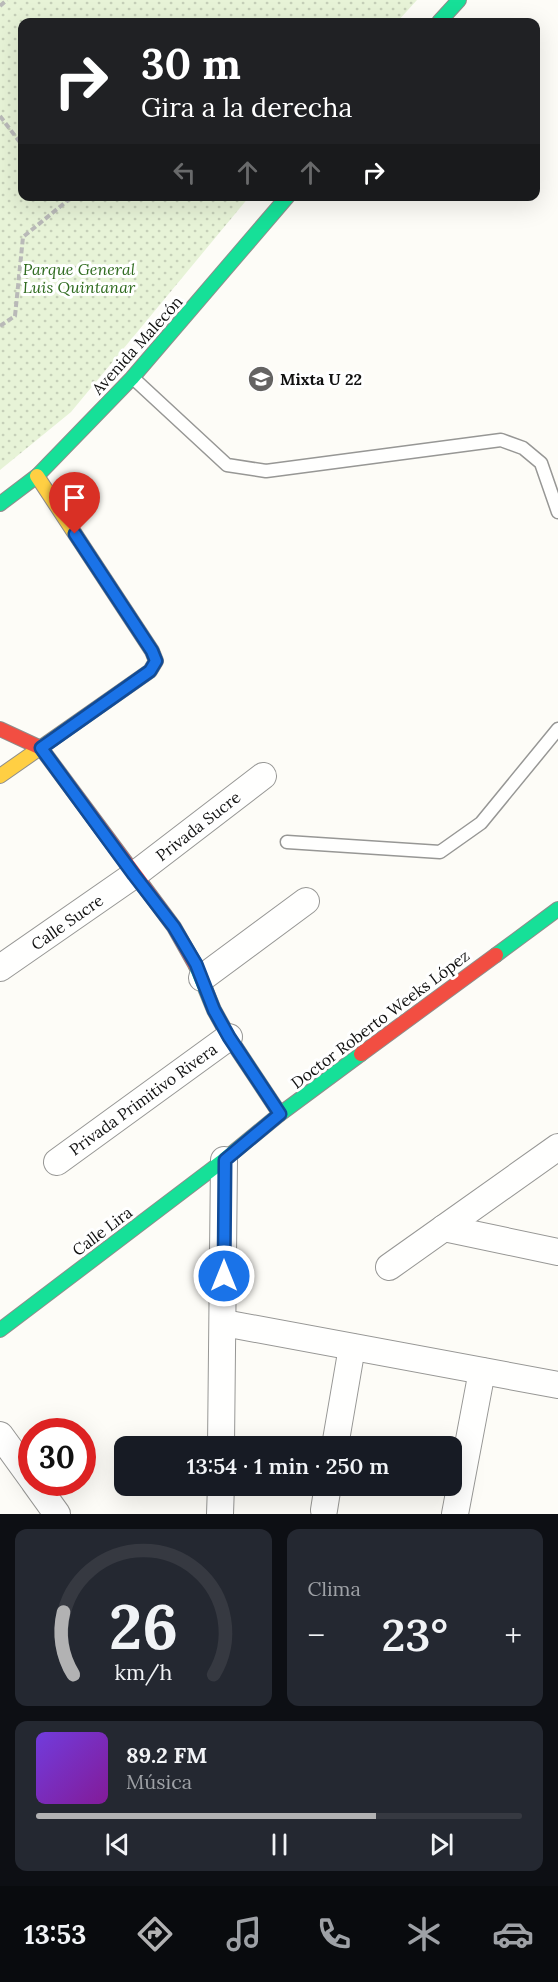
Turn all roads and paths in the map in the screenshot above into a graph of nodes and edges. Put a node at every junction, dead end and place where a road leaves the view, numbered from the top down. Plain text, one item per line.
1 (7, 0) edge
2 (459, 0) edge
3 (0, 6) edge
4 (443, 18) edge
5 (0, 116) edge
6 (18, 140) edge
7 (63, 201) edge
8 (284, 201) edge
9 (0, 326) edge
10 (132, 378) junction
11 (37, 476) junction
12 (0, 504) edge
13 (558, 513) edge
14 (0, 729) edge
15 (558, 729) edge
16 (41, 748) junction
17 (0, 776) edge
18 (263, 776) dead end
19 (287, 842) dead end
20 (134, 875) junction
21 (306, 901) dead end
22 (558, 909) edge
23 (0, 968) edge
24 (202, 978) junction
25 (229, 1037) junction
26 (280, 1114) junction
27 (558, 1147) edge
28 (225, 1160) junction
29 (57, 1162) dead end
30 (444, 1228) junction
31 (558, 1252) edge
32 (389, 1267) dead end
33 (224, 1323) junction
34 (0, 1330) edge
35 (352, 1347) junction
36 (482, 1371) junction
37 (558, 1385) edge
38 (0, 1435) edge
39 (222, 1436) edge
40 (337, 1436) edge
41 (18, 1460) edge
42 (44, 1496) edge
43 (221, 1496) edge
44 (326, 1496) edge
45 (324, 1510) dead end
46 (57, 1514) edge
47 (220, 1514) edge
48 (455, 1514) edge

1 - 3 path
2 - 4 street
5 - 6 path
7 - 9 path
8 - 10 street, Avenida Malecón
10 - 11 street, Avenida Malecón
10 - 13 lane
11 - 12 street, Avenida Malecón
11 - 16 street
14 - 16 street
15 - 19 lane
16 - 17 street
16 - 20 street
18 - 20 street, Privada Sucre
20 - 23 street, Calle Sucre
20 - 24 street
21 - 24 street
22 - 26 street, Doctor Roberto Weeks López
24 - 25 street
25 - 26 street
25 - 29 street, Privada Primitivo Rivera
26 - 28 street, Doctor Roberto Weeks López
27 - 30 street
28 - 33 street
28 - 34 street, Calle Lira
30 - 31 street
30 - 32 street
33 - 35 street
33 - 39 street
35 - 36 street
35 - 40 street
36 - 37 street
36 - 48 street
38 - 41 street
42 - 46 street
43 - 47 street
44 - 45 street

